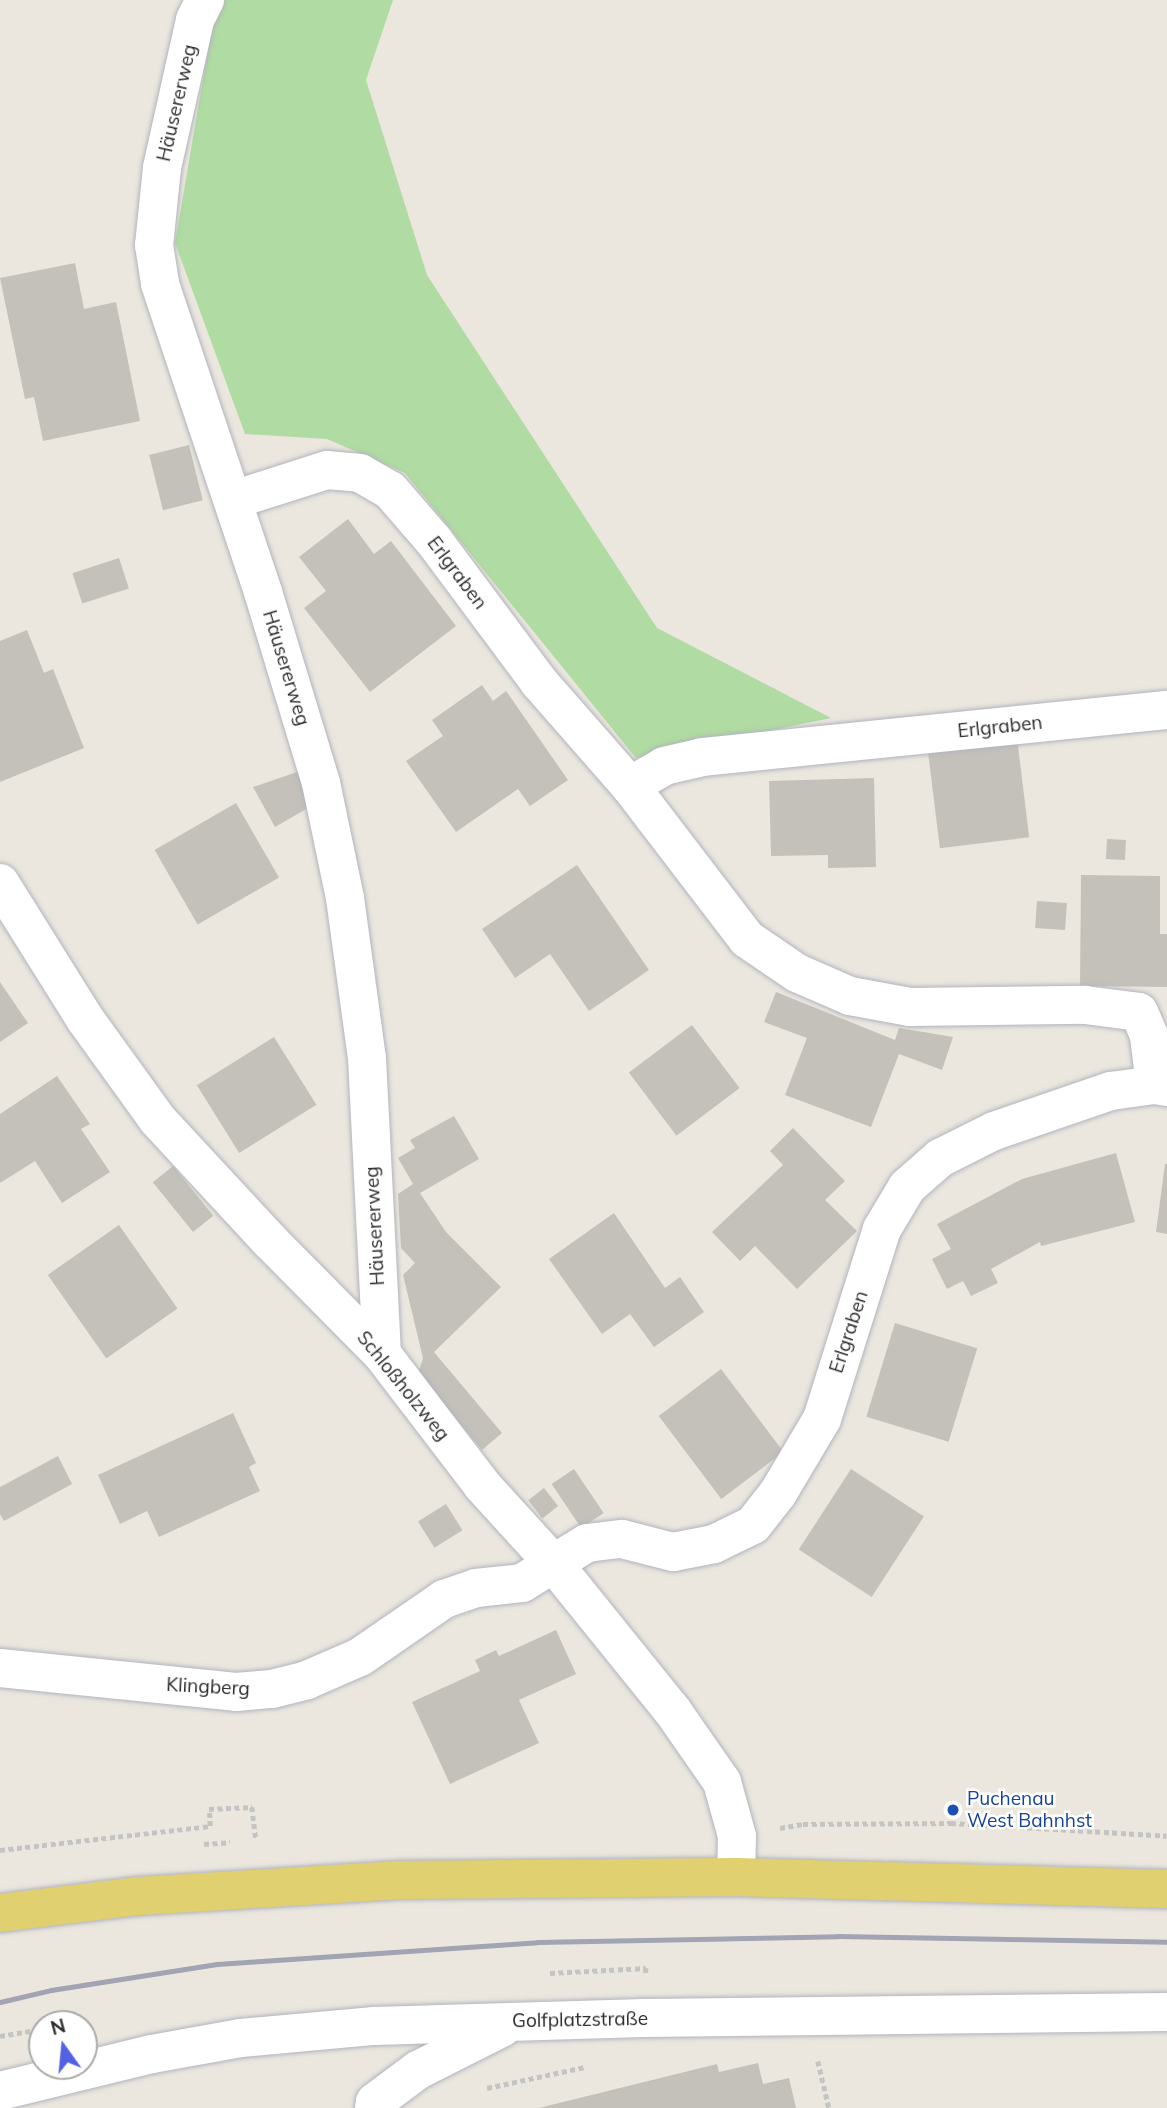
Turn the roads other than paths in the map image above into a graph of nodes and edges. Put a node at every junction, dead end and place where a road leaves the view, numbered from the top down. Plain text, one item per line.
1 (205, 0) edge
2 (233, 500) junction
3 (1167, 710) edge
4 (630, 786) junction
5 (0, 883) edge
6 (1161, 1086) edge
7 (382, 1353) junction
8 (554, 1564) junction
9 (0, 1668) edge
10 (736, 1877) junction
11 (1167, 1889) edge
12 (0, 1913) edge
13 (1167, 2012) edge
14 (514, 2021) junction
15 (0, 2091) edge
16 (374, 2108) edge

1 - 2 street, Häusererweg
2 - 4 street, Erlgraben
2 - 7 street, Häusererweg
3 - 4 street, Erlgraben
4 - 6 street, Erlgraben
5 - 7 street, Schloßholzweg
6 - 8 street, Erlgraben
7 - 8 street, Schloßholzweg
8 - 9 street, Klingberg
8 - 10 street, Schloßholzweg
10 - 11 main road
10 - 12 main road
13 - 14 street, Golfplatzstraße
14 - 15 street, Golfplatzstraße
14 - 16 street

